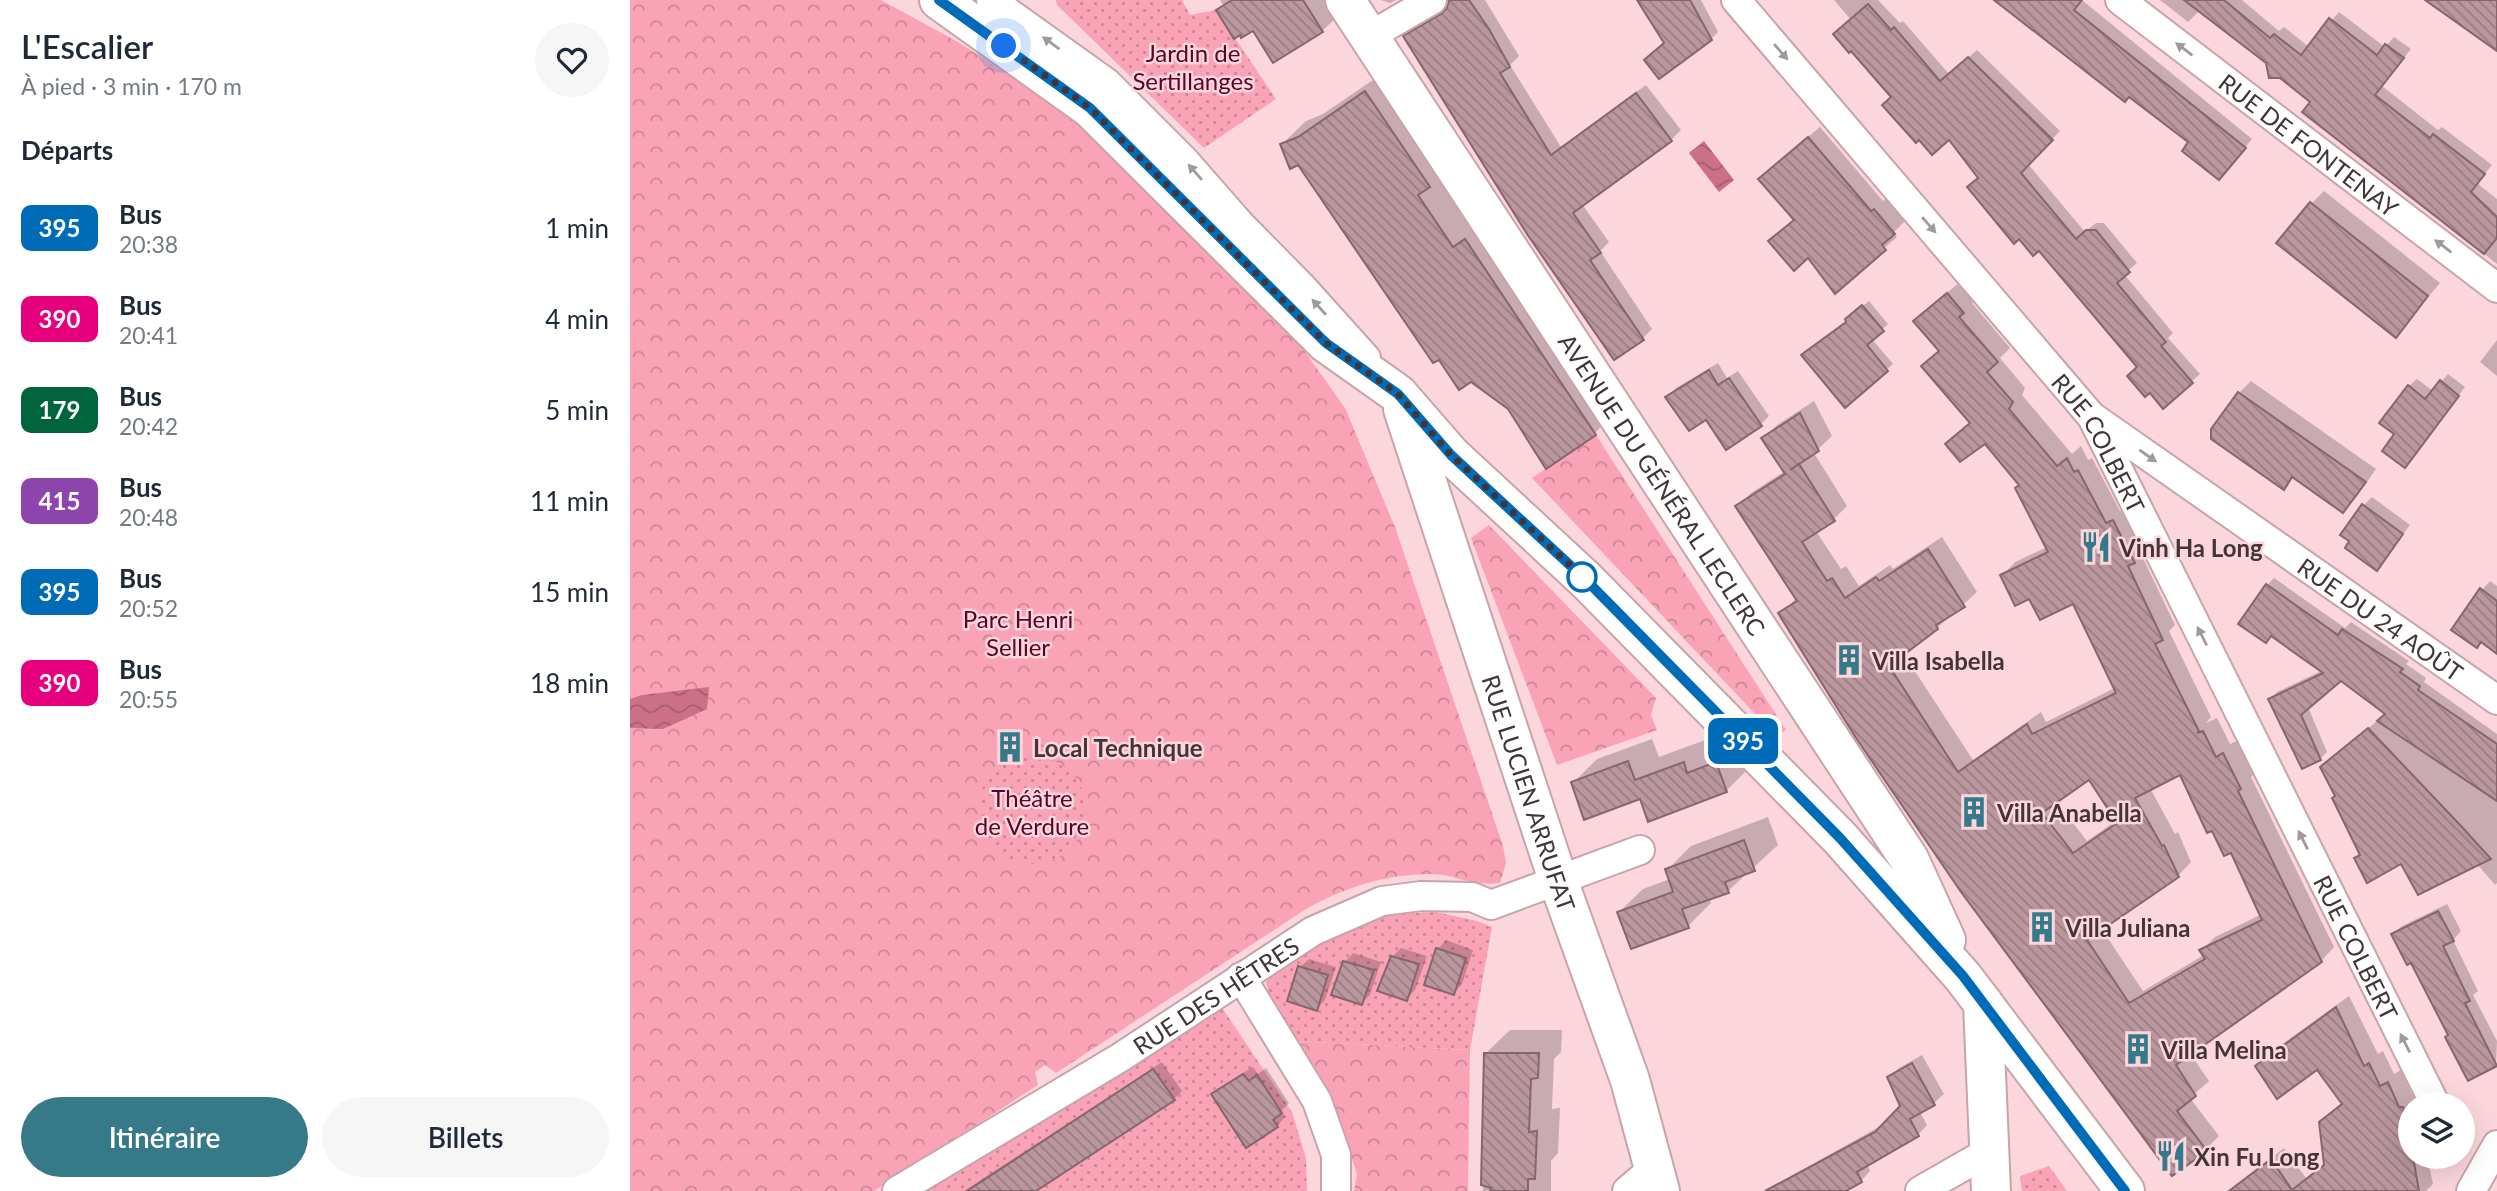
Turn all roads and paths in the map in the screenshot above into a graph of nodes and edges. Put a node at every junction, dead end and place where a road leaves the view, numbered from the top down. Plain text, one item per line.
1 (939, 0) edge
2 (991, 0) edge
3 (1345, 0) edge
4 (1432, 0) edge
5 (1736, 0) edge
6 (2120, 0) edge
7 (1368, 37) junction
8 (1240, 224) junction
9 (1270, 287) junction
10 (2497, 288) edge
11 (1398, 394) junction
12 (2092, 417) junction
13 (2497, 699) edge
14 (1640, 850) dead end
15 (1558, 880) junction
16 (1241, 977) junction
17 (1973, 990) junction
18 (2429, 1092) edge
19 (2497, 1144) edge
20 (1988, 1152) junction
21 (2466, 1169) edge
22 (1647, 1183) edge
23 (2475, 1189) edge
24 (897, 1191) edge
25 (1336, 1191) edge
26 (1920, 1191) edge
27 (1991, 1191) edge
28 (2125, 1191) edge

1 - 9 street
8 -> 2 street
3 - 7 street, AVENUE DU GÉNÉRAL LECLERC
4 - 7 street
5 -> 12 street, RUE COLBERT
10 -> 6 street, RUE DE FONTENAY
7 - 17 street, AVENUE DU GÉNÉRAL LECLERC
8 - 9 street
11 -> 8 street
9 - 11 street
11 - 15 street, RUE LUCIEN ARRUFAT
11 - 17 street
12 -> 13 street, RUE DU 24 AOÛT
18 -> 12 street, RUE COLBERT
14 - 15 street, RUE DES HÊTRES
15 - 16 street, RUE DES HÊTRES
15 - 22 street, RUE LUCIEN ARRUFAT
16 - 24 street, RUE DES HÊTRES
16 - 25 street
17 - 20 street
17 - 28 street
19 - 23 street
20 - 26 street
20 - 27 street
21 - 23 street

